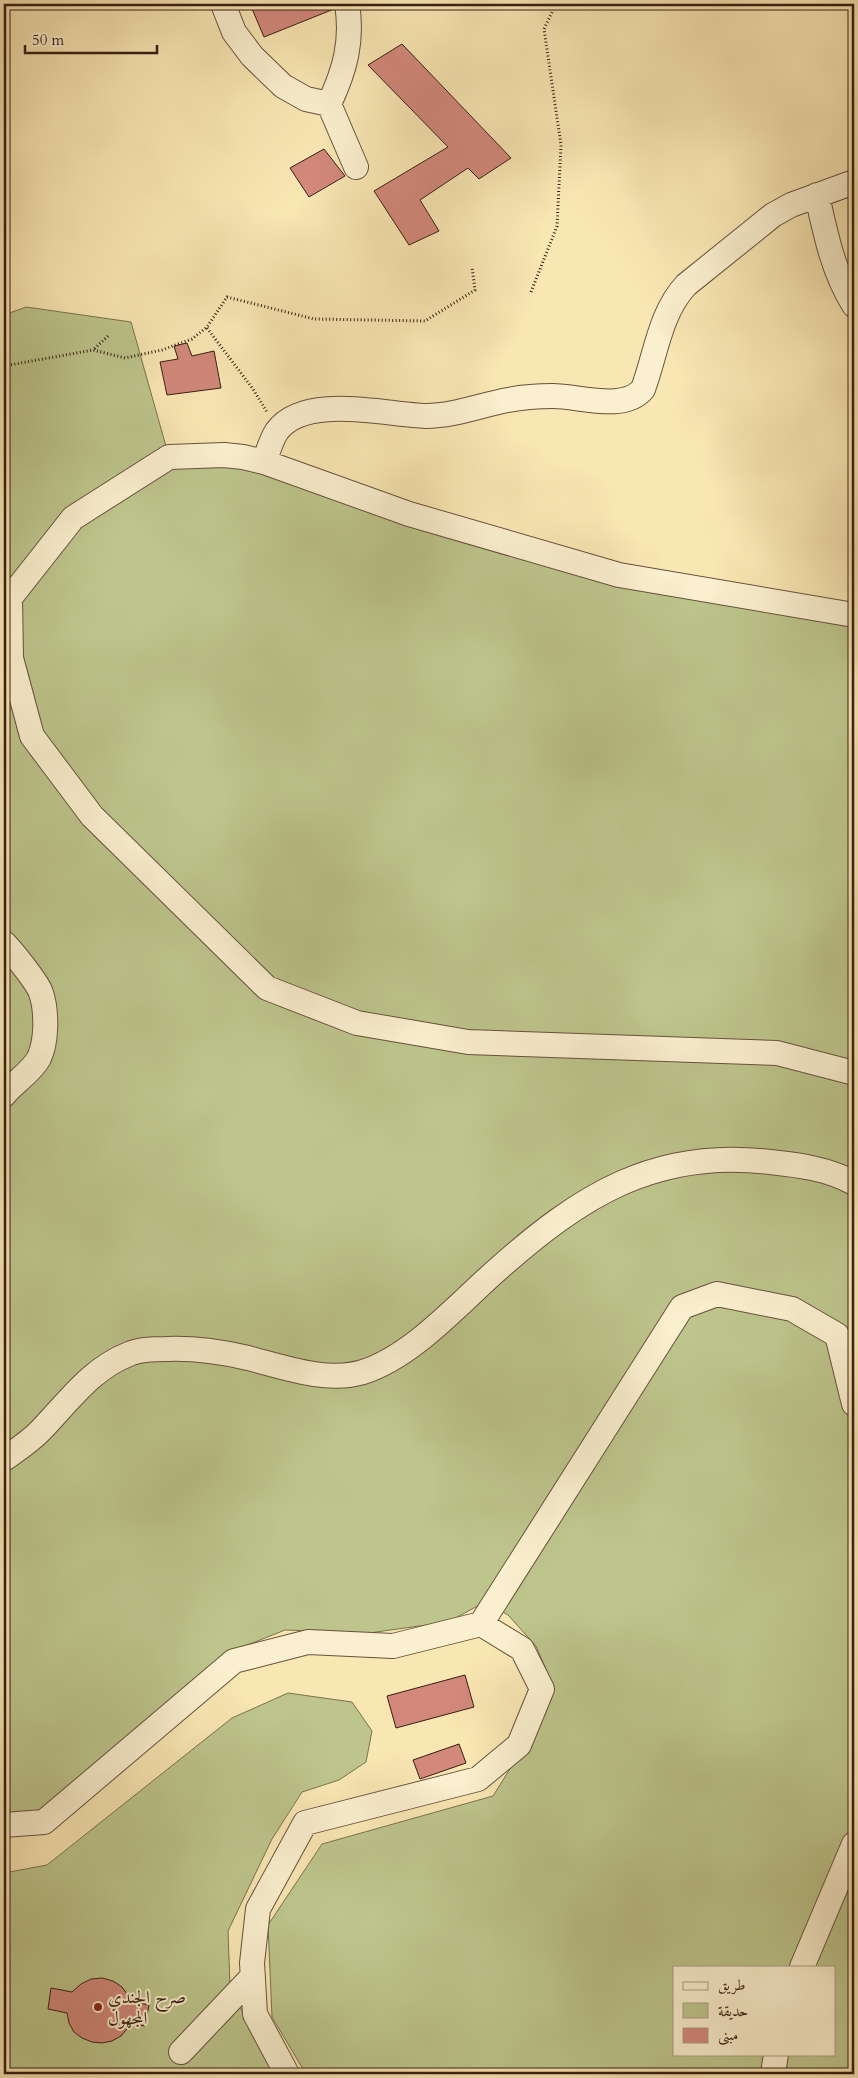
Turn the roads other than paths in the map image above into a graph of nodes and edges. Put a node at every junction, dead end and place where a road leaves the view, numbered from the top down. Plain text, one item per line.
1 (223, 4) edge
2 (348, 4) edge
3 (329, 104) junction
4 (356, 167) dead end
5 (854, 182) edge
6 (817, 195) junction
7 (854, 305) edge
8 (264, 462) junction
9 (854, 615) edge
10 (4, 943) edge
11 (854, 1073) edge
12 (4, 1095) edge
13 (854, 1183) edge
14 (854, 1404) edge
15 (4, 1459) edge
16 (481, 1624) junction
17 (4, 1825) edge
18 (854, 1844) edge
19 (802, 1966) edge
20 (253, 1976) junction
21 (181, 2052) dead end
22 (776, 2056) edge
23 (287, 2074) edge
24 (773, 2074) edge

1 - 3 street
2 - 3 street
3 - 4 street
5 - 6 street
6 - 7 street
6 - 8 street
8 - 9 street
8 - 11 street
10 - 12 street
13 - 15 street
14 - 16 street
16 - 17 street
16 - 20 street
18 - 19 street
20 - 21 street
20 - 23 street
22 - 24 street

